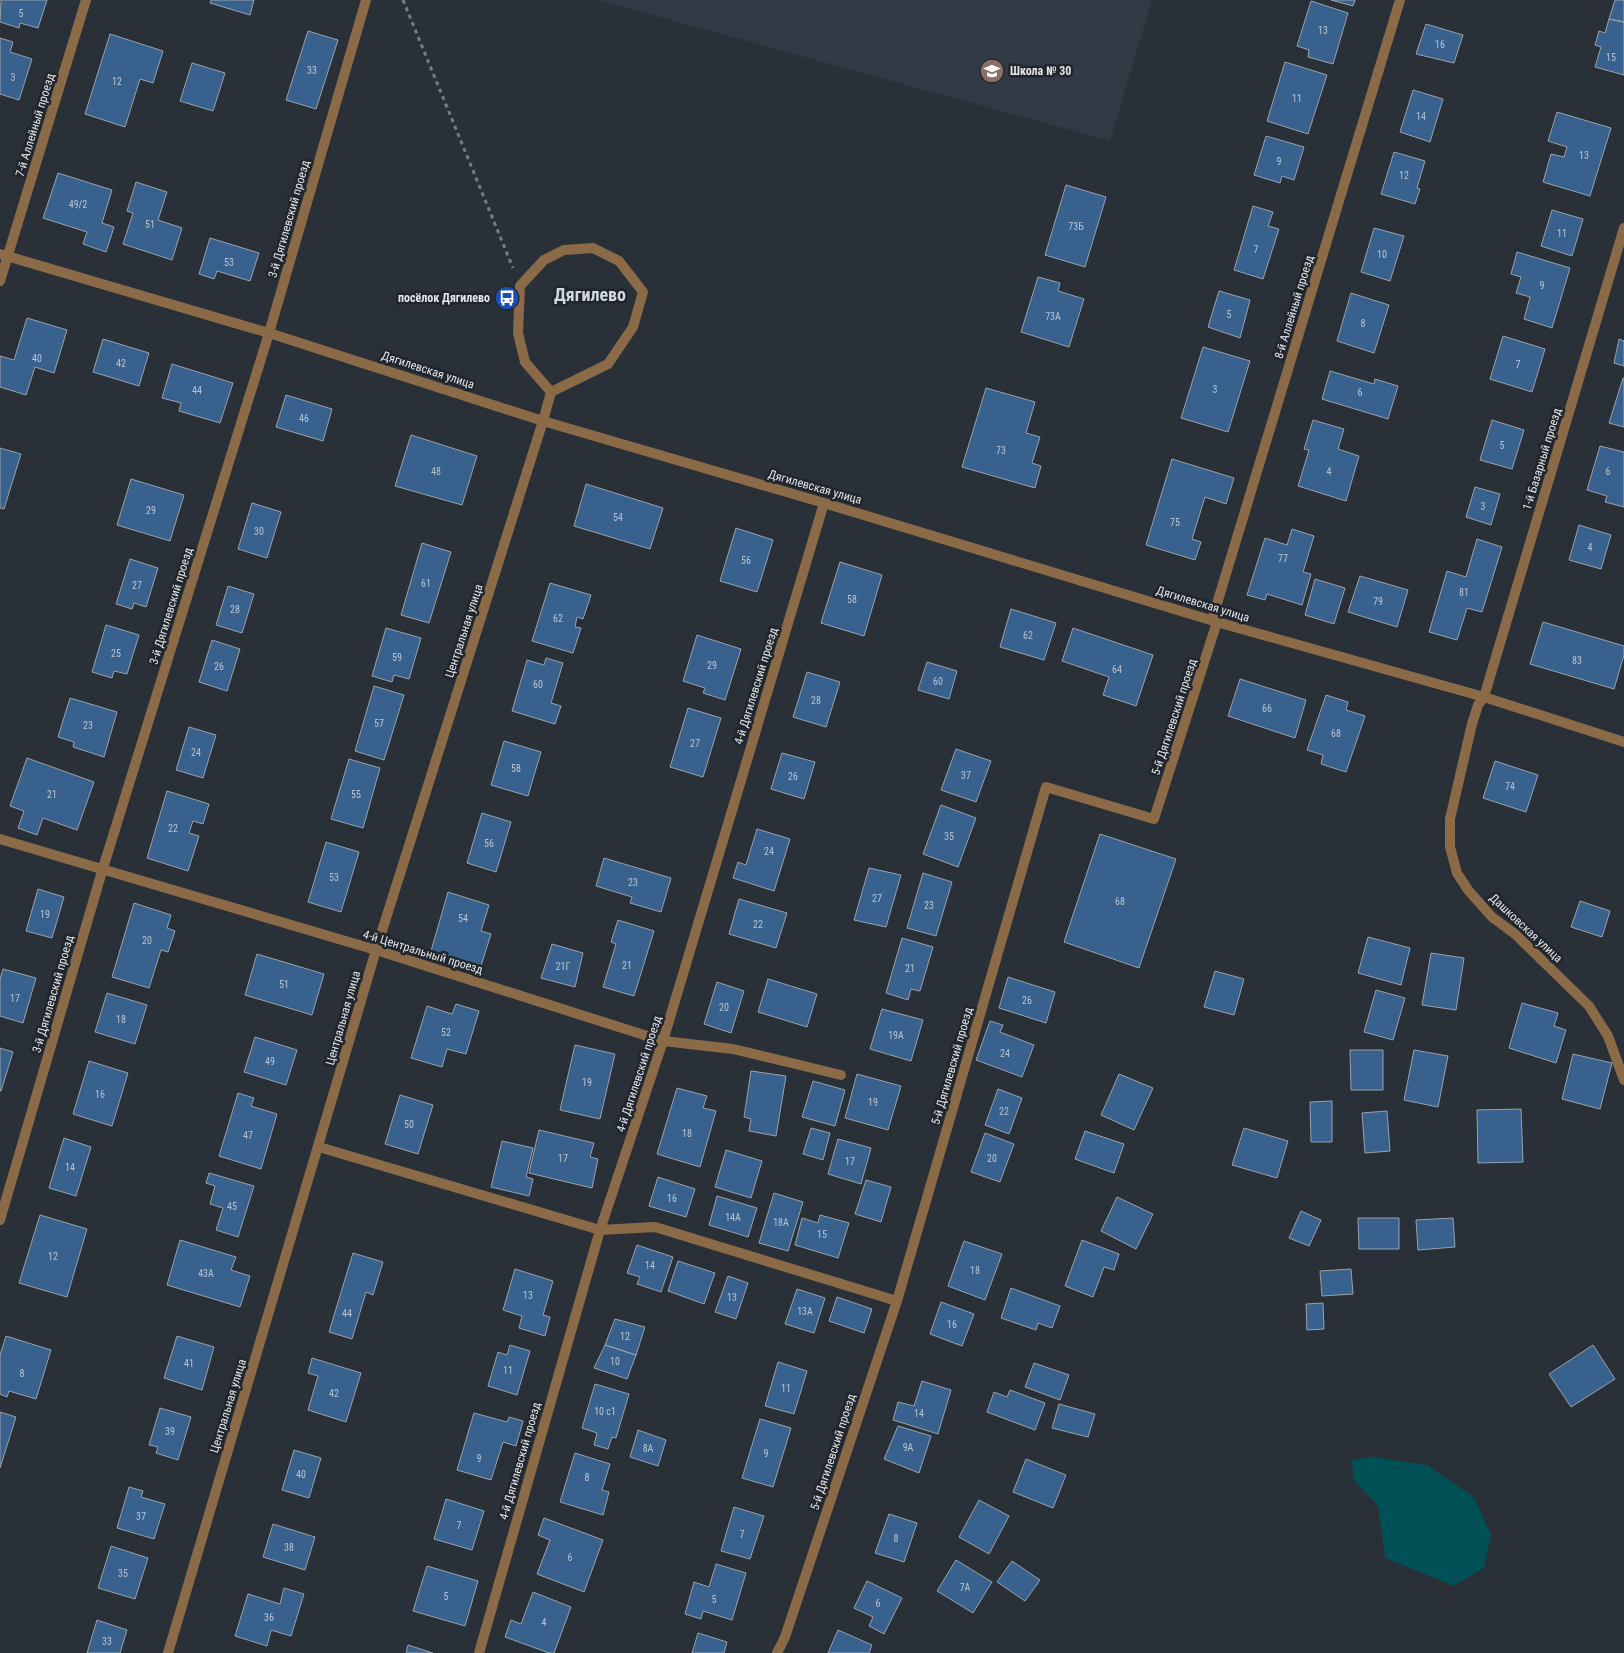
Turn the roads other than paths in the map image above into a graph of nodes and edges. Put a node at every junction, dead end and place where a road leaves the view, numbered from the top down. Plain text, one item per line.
1 (86, 0) edge
2 (366, 0) edge
3 (1400, 0) edge
4 (1624, 228) edge
5 (4, 255) edge
6 (0, 282) edge
7 (269, 333) junction
8 (551, 392) junction
9 (543, 421) junction
10 (824, 503) junction
11 (1215, 621) junction
12 (1484, 697) junction
13 (1624, 742) edge
14 (0, 839) edge
15 (103, 868) junction
16 (376, 950) junction
17 (663, 1041) junction
18 (841, 1075) dead end
19 (1624, 1080) edge
20 (319, 1147) junction
21 (0, 1220) edge
22 (600, 1230) junction
23 (897, 1301) junction
24 (168, 1653) edge
25 (479, 1653) edge
26 (777, 1653) edge

1 - 5 street, 7-й Аллейный проезд
2 - 7 street, 3-й Дягилевский проезд
3 - 11 street, 8-й Аллейный проезд
4 - 12 street, 1-й Базарный проезд
5 - 6 street, 7-й Аллейный проезд
5 - 7 street, Дягилевская улица
7 - 9 street, Дягилевская улица
7 - 15 street, 3-й Дягилевский проезд
8 - 8 street
8 - 9 street, Центральная улица
9 - 10 street, Дягилевская улица
9 - 16 street, Центральная улица
10 - 11 street, Дягилевская улица
10 - 17 street, 4-й Дягилевский проезд
11 - 12 street, Дягилевская улица
11 - 23 street, 5-й Дягилевский проезд
12 - 13 street, Дягилевская улица
12 - 19 street, Дашковская улица
14 - 15 street, 4-й Центральный проезд
15 - 16 street, 4-й Центральный проезд
15 - 21 street, 3-й Дягилевский проезд
16 - 17 street, 4-й Центральный проезд
16 - 20 street, Центральная улица
17 - 18 street, 4-й Центральный проезд
17 - 22 street, 4-й Дягилевский проезд
20 - 22 street
20 - 24 street, Центральная улица
22 - 23 street
22 - 25 street, 4-й Дягилевский проезд
23 - 26 street, 5-й Дягилевский проезд

